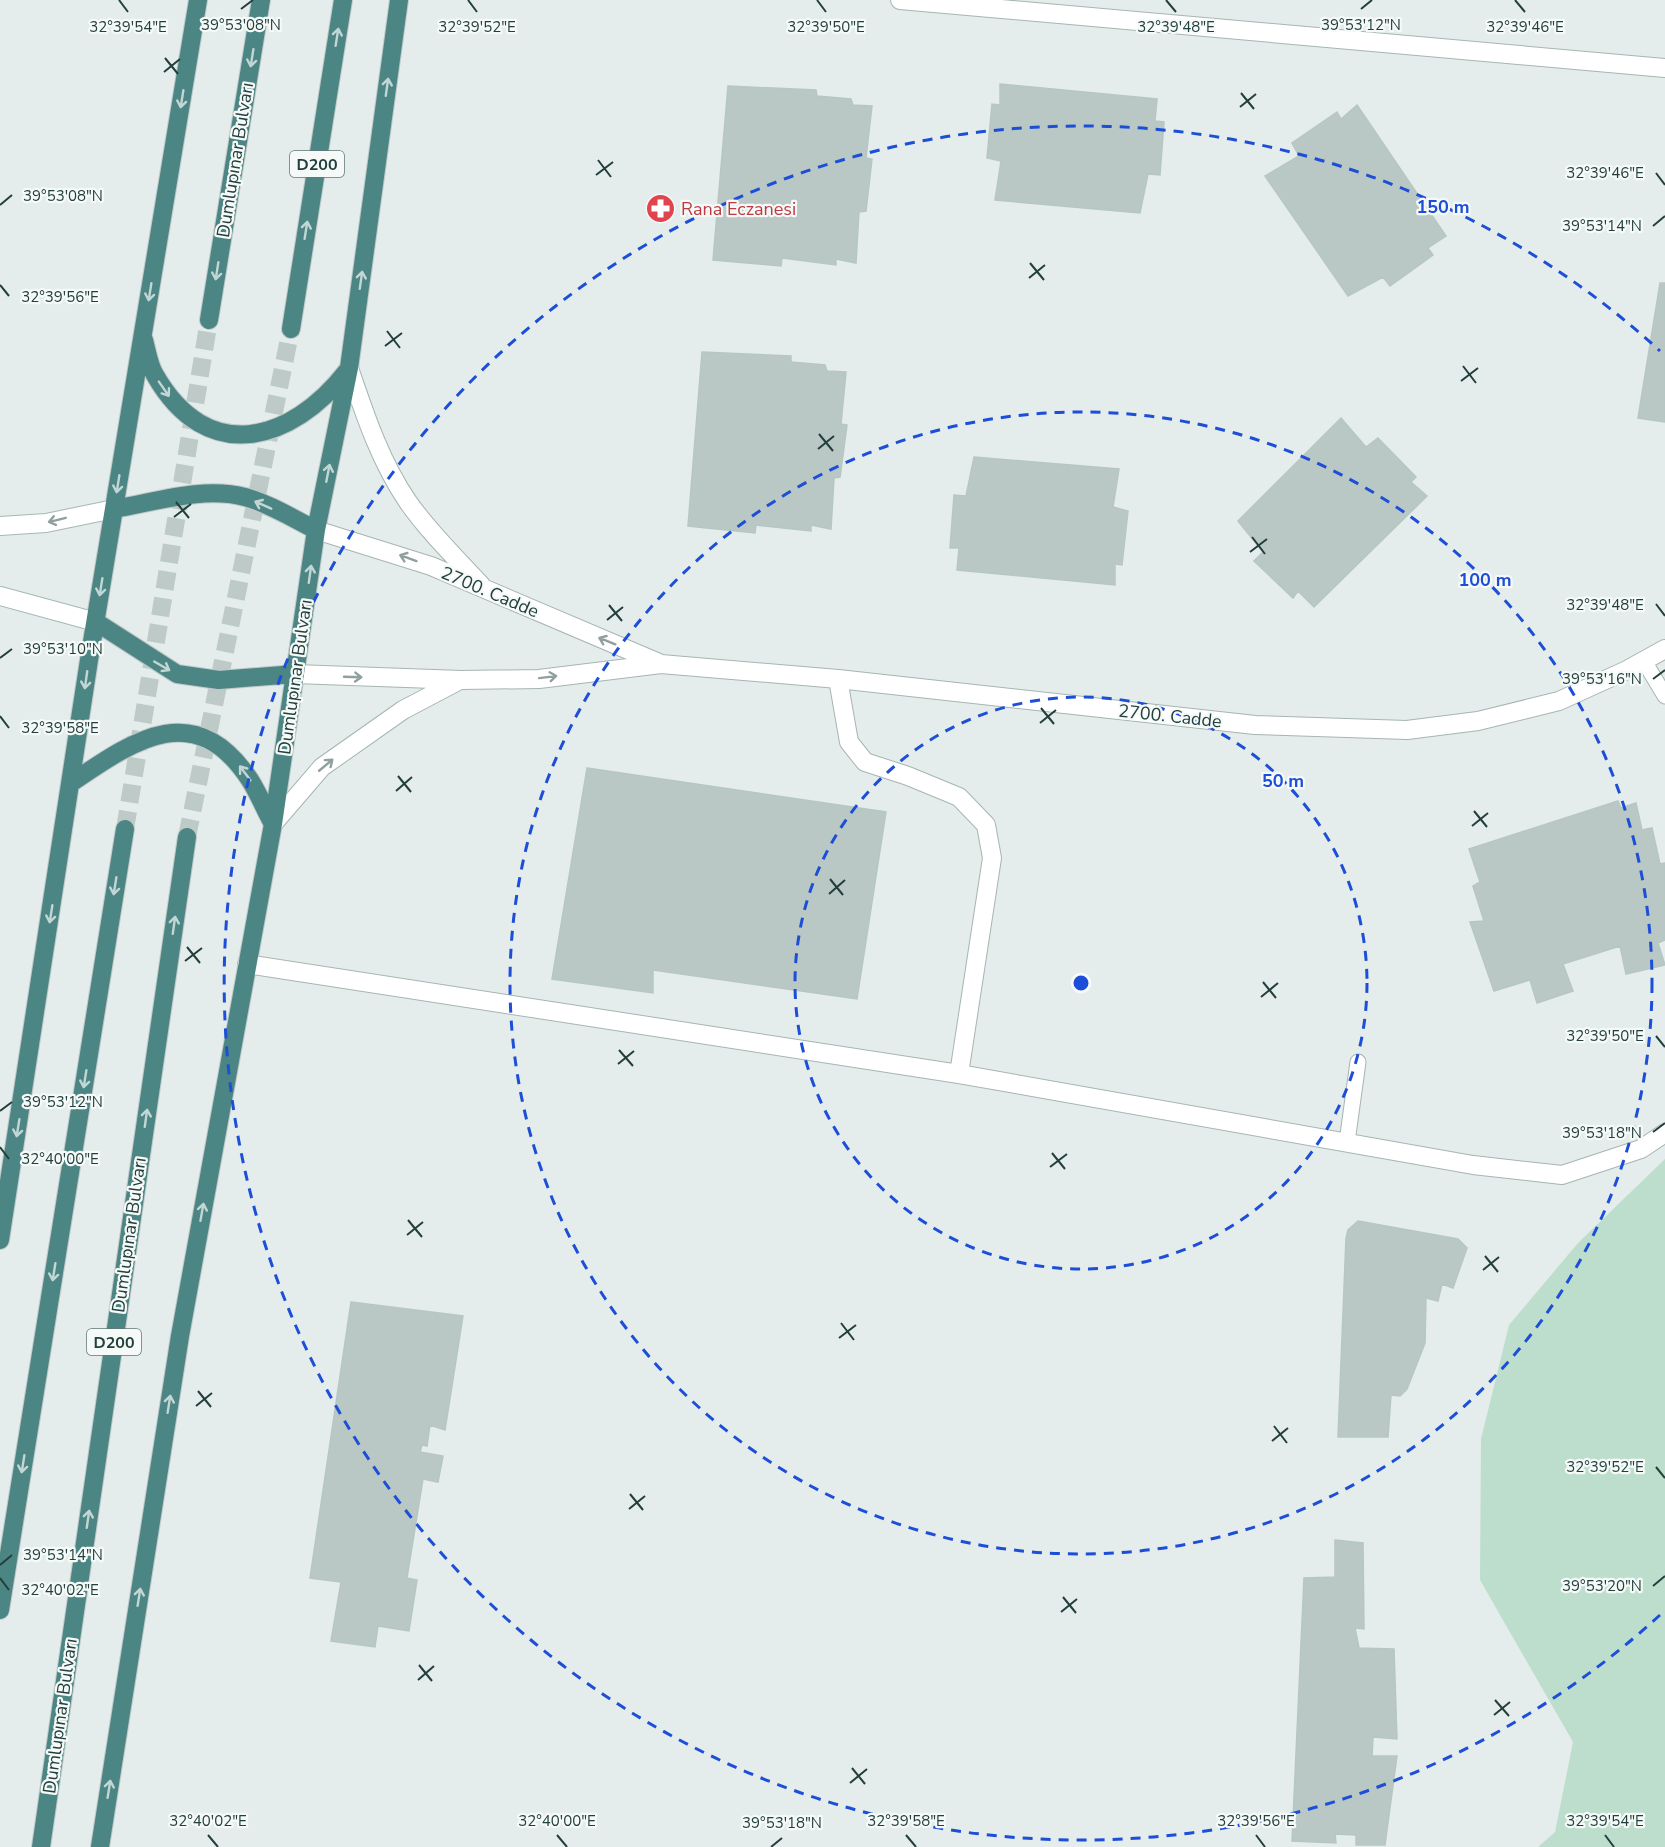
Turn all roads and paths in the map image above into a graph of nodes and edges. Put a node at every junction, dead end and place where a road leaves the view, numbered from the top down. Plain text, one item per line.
1 (198, 0) edge
2 (261, 0) edge
3 (343, 0) edge
4 (399, 0) edge
5 (900, 0) edge
6 (1665, 68) edge
7 (210, 320) tunnel mouth
8 (291, 329) tunnel mouth
9 (143, 335) junction
10 (349, 368) junction
11 (114, 510) junction
12 (0, 526) edge
13 (316, 530) junction
14 (484, 588) junction
15 (0, 596) edge
16 (96, 622) junction
17 (1665, 649) edge
18 (1644, 661) junction
19 (661, 664) junction
20 (295, 674) junction
21 (837, 679) junction
22 (460, 680) junction
23 (1665, 696) edge
24 (70, 783) junction
25 (273, 824) junction
26 (125, 829) tunnel mouth
27 (187, 837) tunnel mouth
28 (247, 964) junction
29 (1358, 1062) dead end
30 (959, 1074) junction
31 (1665, 1133) edge
32 (1347, 1142) junction
33 (0, 1240) edge
34 (0, 1610) edge
35 (41, 1847) edge
36 (100, 1847) edge

1 -> 9 highway
2 -> 7 highway, Dumlupınar Bulvarı
8 -> 3 highway, D200
10 -> 4 highway, Dumlupınar Bulvarı
5 - 6 street
9 -> 10 highway
9 -> 11 highway
13 -> 10 highway, Dumlupınar Bulvarı
10 - 14 street
11 -> 12 street
13 -> 11 highway
11 -> 16 highway
14 -> 13 street, 2700. Cadde
20 -> 13 highway, Dumlupınar Bulvarı
19 -> 14 street, 2700. Cadde
15 - 16 street
16 -> 20 highway
16 -> 24 highway
17 - 18 street, 2700. Cadde
18 - 21 street, 2700. Cadde
18 - 23 lane
19 - 21 street, 2700. Cadde
22 -> 19 street, 2700. Cadde
20 -> 22 street, 2700. Cadde
20 - 25 highway, Dumlupınar Bulvarı
21 - 30 street
25 -> 22 street
25 -> 24 highway
24 -> 33 highway
25 - 28 highway, Dumlupınar Bulvarı
26 -> 34 highway
35 -> 27 highway, Dumlupınar Bulvarı / D200
28 - 30 street
36 -> 28 highway, Dumlupınar Bulvarı
29 - 32 lane
30 - 32 street
31 - 32 street

